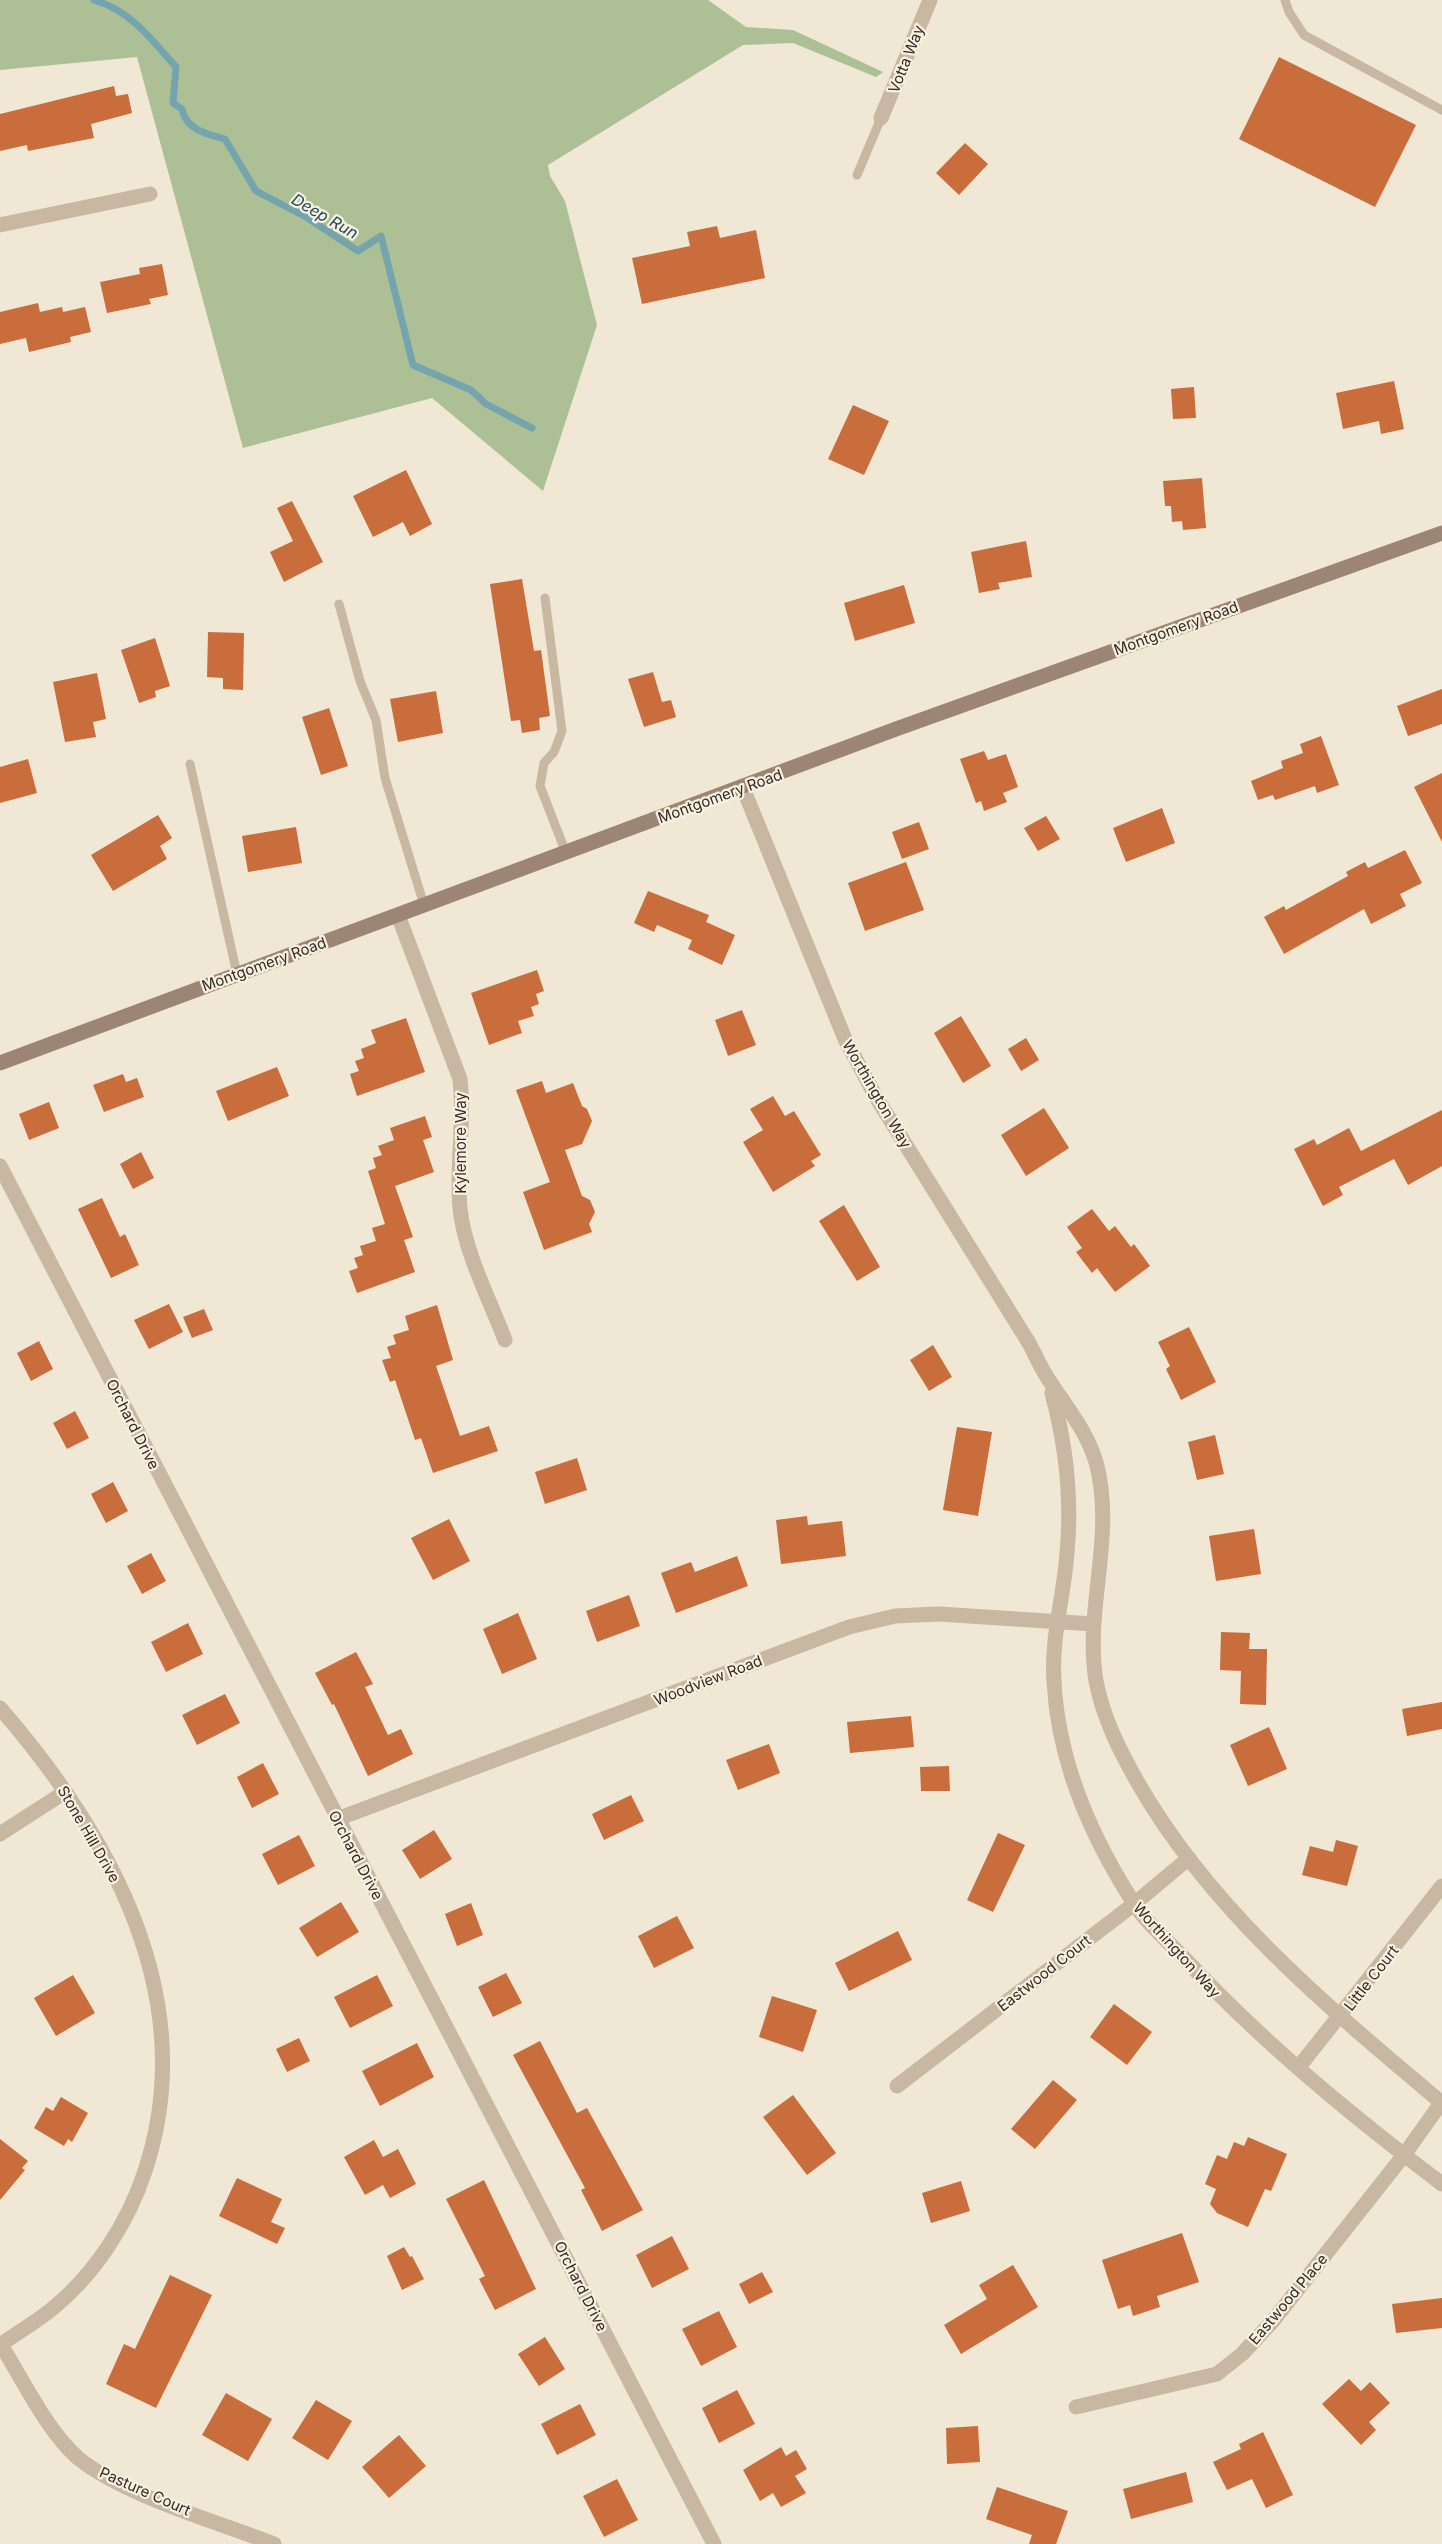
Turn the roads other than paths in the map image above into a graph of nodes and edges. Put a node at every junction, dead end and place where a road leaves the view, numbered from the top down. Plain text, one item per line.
1 (930, 0) edge
2 (1286, 0) edge
3 (1442, 110) edge
4 (881, 118) joint
5 (857, 175) dead end
6 (150, 194) dead end
7 (0, 225) edge
8 (1442, 533) edge
9 (545, 598) dead end
10 (339, 604) dead end
11 (190, 764) dead end
12 (743, 788) junction
13 (566, 853) junction
14 (424, 905) junction
15 (398, 915) junction
16 (237, 974) junction
17 (0, 1063) edge
18 (0, 1166) edge
19 (505, 1340) dead end
20 (1049, 1381) junction
21 (1056, 1622) junction
22 (1094, 1624) junction
23 (0, 1708) edge
24 (65, 1792) junction
25 (337, 1819) junction
26 (0, 1834) edge
27 (1189, 1858) junction
28 (1442, 1886) edge
29 (1134, 1904) junction
30 (1341, 2017) junction
31 (1298, 2068) junction
32 (897, 2086) dead end
33 (1442, 2103) edge
34 (1404, 2155) junction
35 (1442, 2184) edge
36 (0, 2345) edge
37 (1076, 2407) dead end
38 (274, 2544) edge
39 (714, 2544) edge

1 - 4 street, Votta Way
2 - 3 lane
4 - 5 lane
6 - 7 street
8 - 12 main road, Montgomery Road
9 - 13 lane
10 - 14 lane
11 - 16 lane
12 - 13 main road, Montgomery Road
12 - 20 street, Worthington Way
13 - 14 main road, Montgomery Road
14 - 15 main road, Montgomery Road
15 - 16 main road, Montgomery Road
15 - 19 street, Kylemore Way
16 - 17 main road, Montgomery Road
18 - 25 street, Orchard Drive
20 - 21 street, Worthington Way
20 - 22 street, Worthington Way
21 - 22 street, Woodview Road
21 - 25 street, Woodview Road
21 - 29 street, Worthington Way
22 - 27 street, Worthington Way
23 - 24 street, Stone Hill Drive
24 - 26 street
24 - 36 street, Stone Hill Drive
25 - 39 street, Orchard Drive
27 - 29 street, Eastwood Court
27 - 30 street, Worthington Way
28 - 30 street, Little Court
29 - 31 street, Worthington Way
29 - 32 street, Eastwood Court
30 - 31 street, Little Court
30 - 33 street, Worthington Way
31 - 34 street, Worthington Way
33 - 34 street, Eastwood Place
34 - 35 street, Worthington Way
34 - 37 street, Eastwood Place
36 - 38 street, Pasture Court

